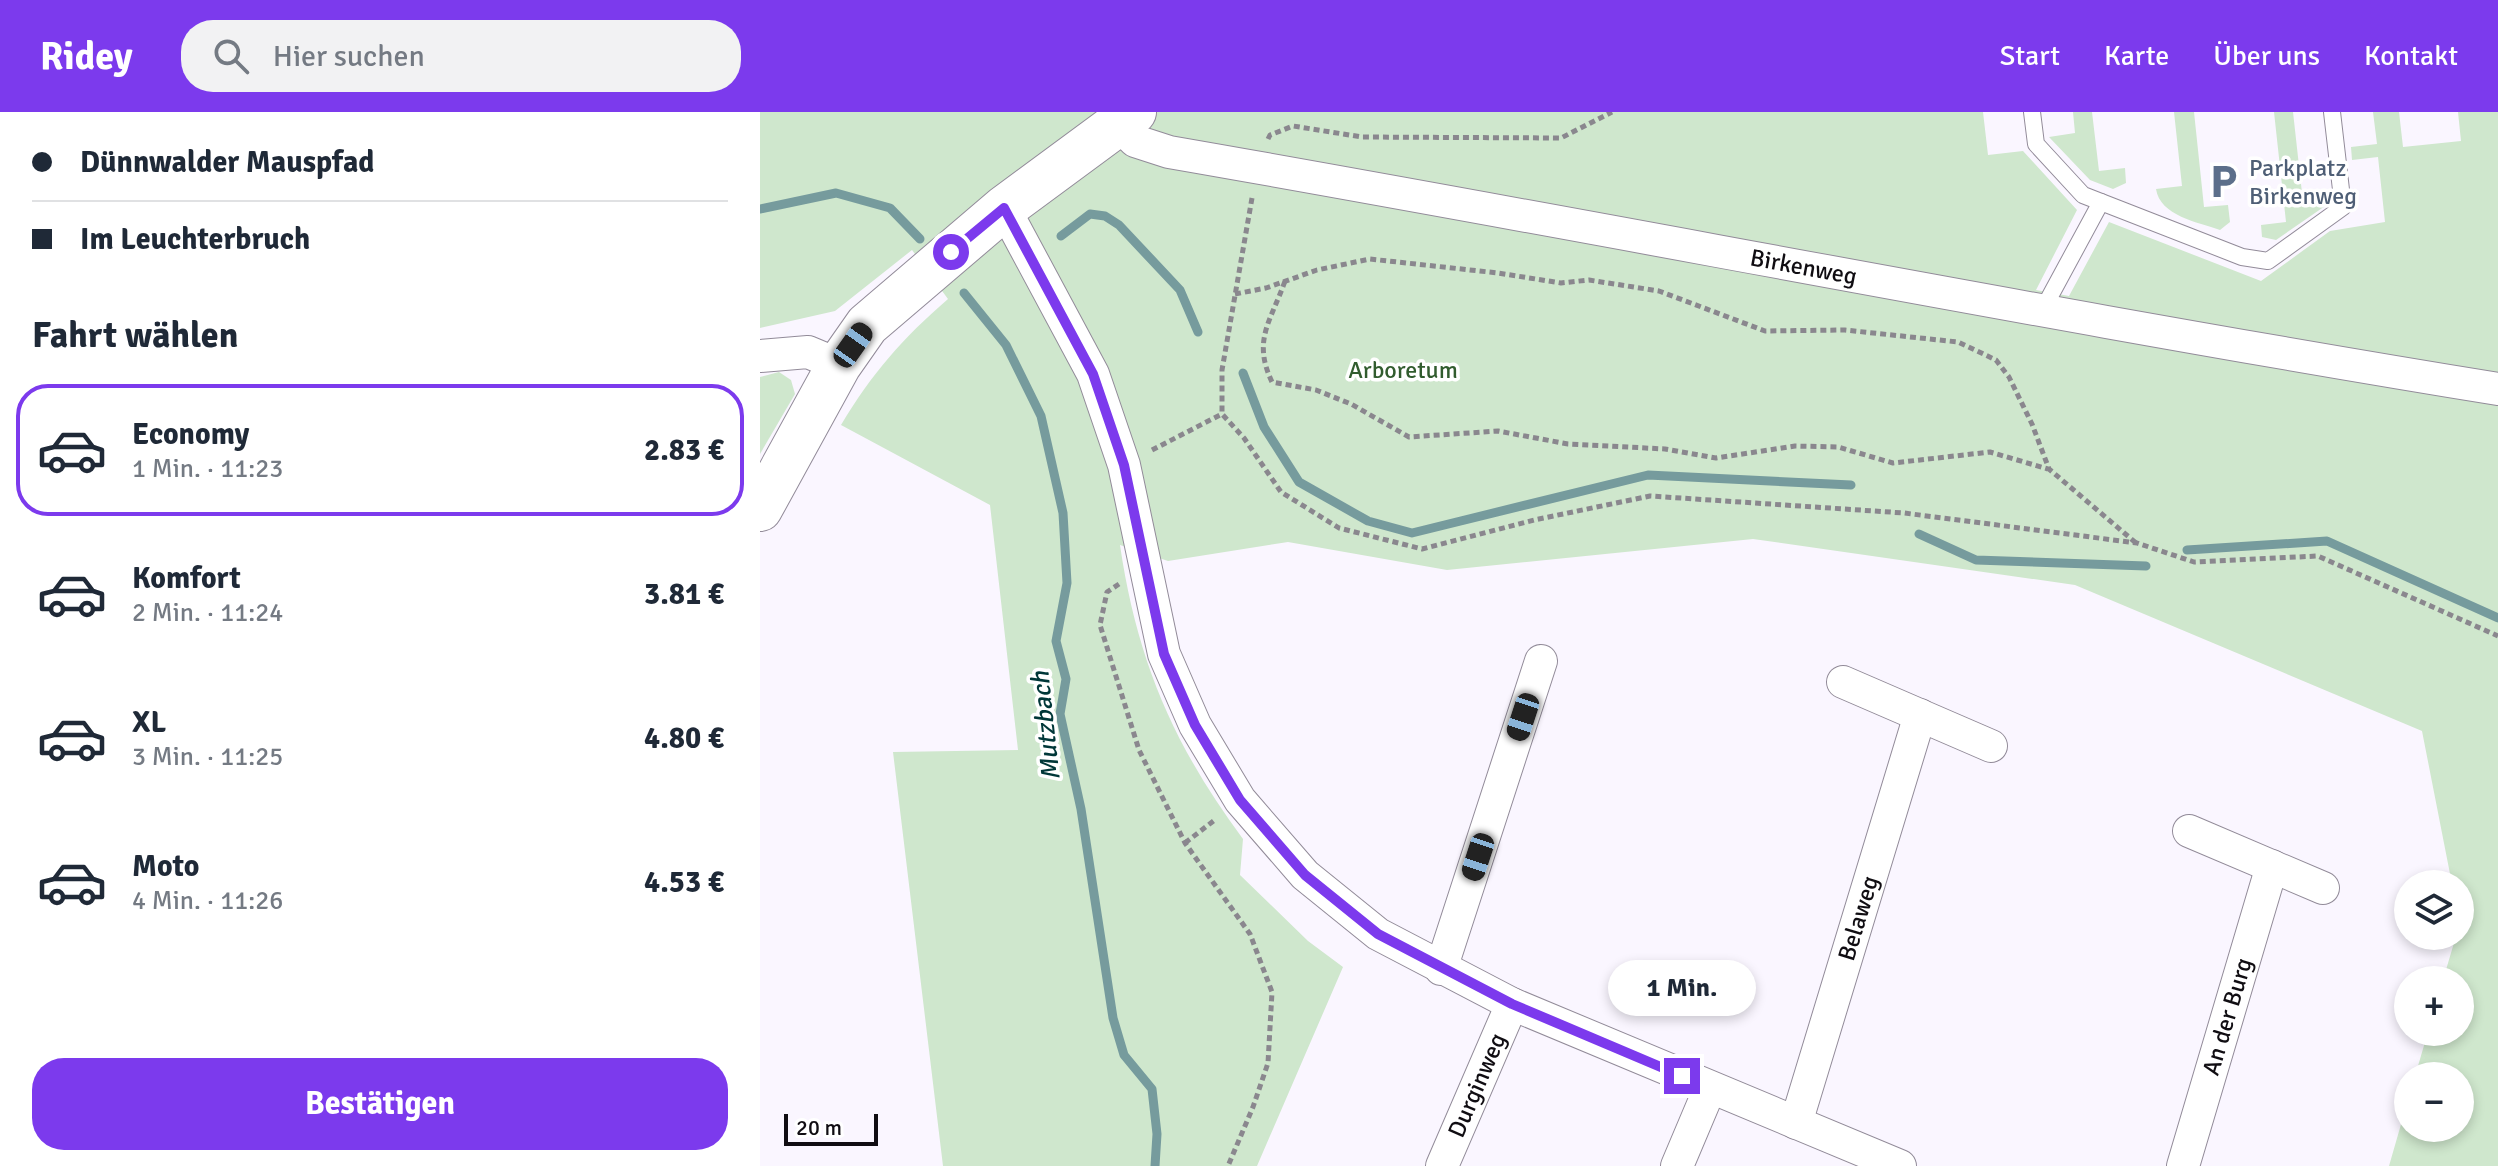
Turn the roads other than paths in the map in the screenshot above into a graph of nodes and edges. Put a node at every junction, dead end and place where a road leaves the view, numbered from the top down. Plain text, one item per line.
1 (2032, 112) edge
2 (2332, 112) edge
3 (1126, 118) edge
4 (2101, 202) junction
5 (1004, 208) junction
6 (2042, 311) junction
7 (760, 356) edge
8 (839, 365) junction
9 (2498, 389) edge
10 (760, 509) edge
11 (1541, 661) dead end
12 (1843, 682) dead end
13 (1920, 715) junction
14 (1991, 746) dead end
15 (2189, 831) dead end
16 (2272, 866) junction
17 (2323, 888) dead end
18 (1441, 969) junction
19 (1512, 1004) junction
20 (1710, 1088) junction
21 (1796, 1123) junction
22 (1442, 1166) edge
23 (1677, 1166) edge
24 (1900, 1166) edge
25 (2183, 1166) edge

1 - 4 lane
2 - 4 lane
3 - 5 main road
3 - 6 street, Birkenweg
4 - 6 lane
5 - 8 main road
5 - 18 street
6 - 9 street, Birkenweg
7 - 8 street
8 - 10 main road
11 - 18 street
12 - 13 street
13 - 14 street
13 - 21 street, Belaweg
15 - 16 street
16 - 17 street
16 - 25 street, An der Burg
18 - 19 street
19 - 20 street
19 - 22 street, Durginweg
20 - 21 street
20 - 23 street
21 - 24 street

